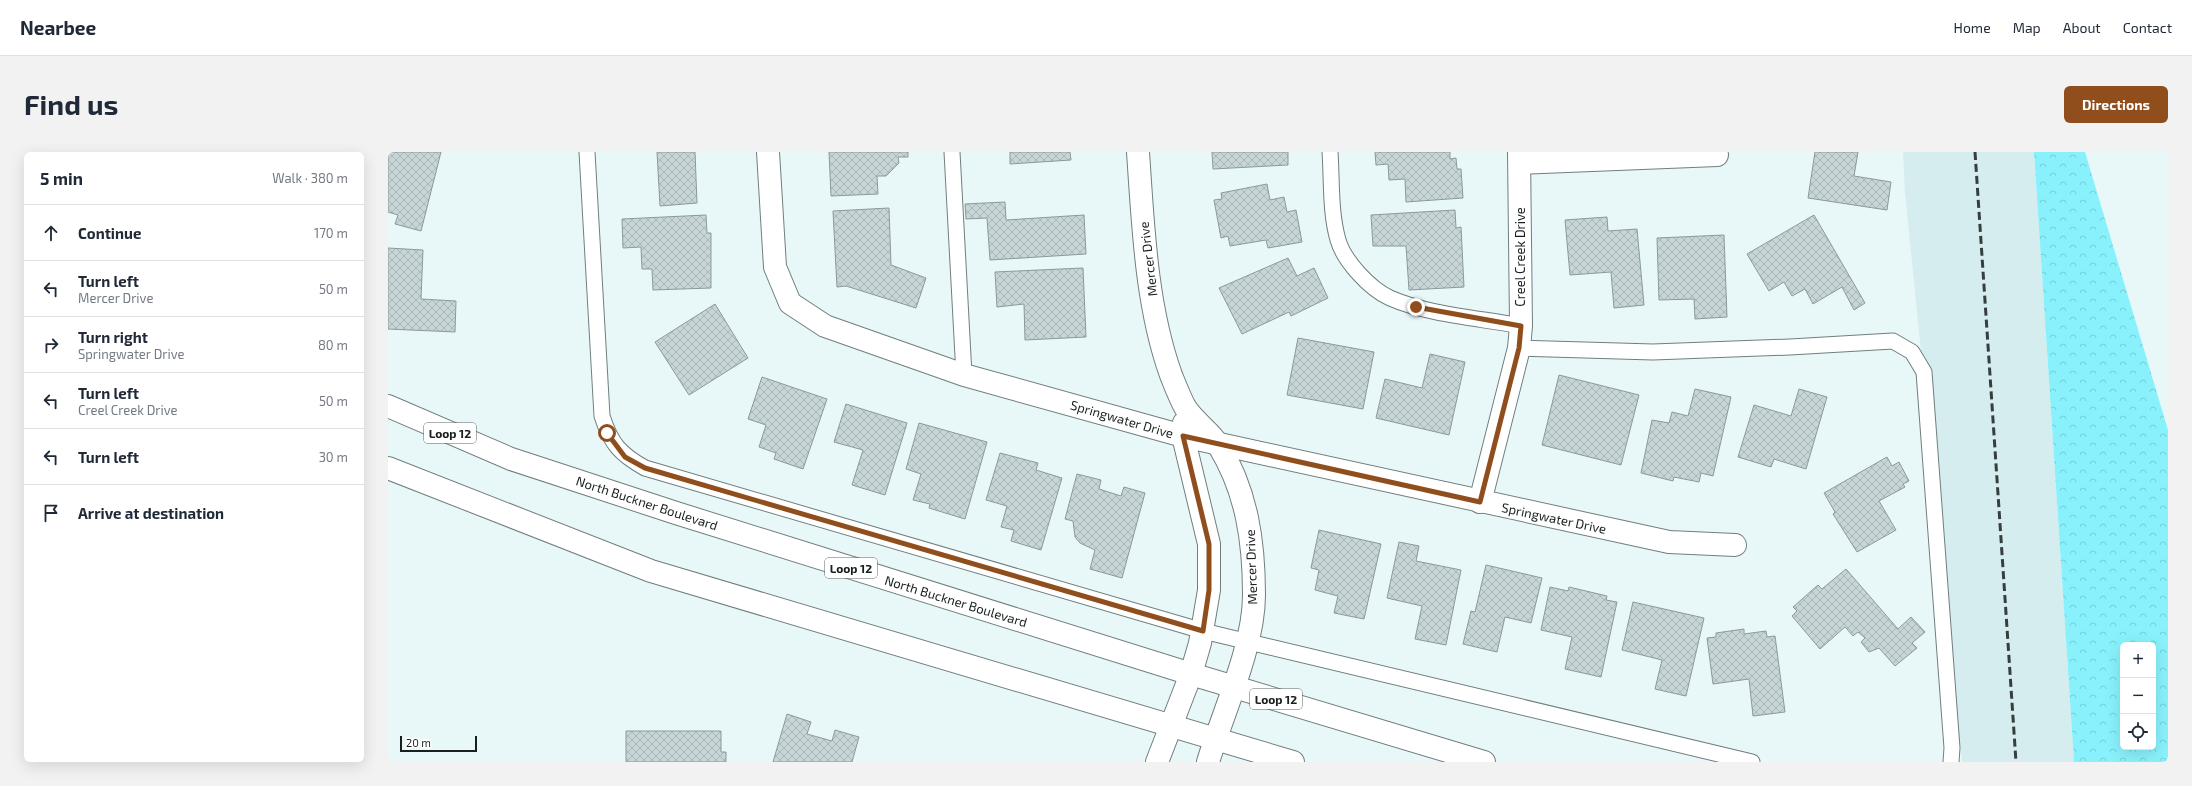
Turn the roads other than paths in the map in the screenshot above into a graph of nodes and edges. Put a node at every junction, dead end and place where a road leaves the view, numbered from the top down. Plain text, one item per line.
1 (587, 152) edge
2 (768, 152) edge
3 (952, 152) edge
4 (1138, 152) edge
5 (1330, 152) edge
6 (1717, 155) dead end
7 (1520, 157) edge
8 (1521, 326) junction
9 (1519, 348) junction
10 (964, 375) junction
11 (388, 406) edge
12 (1186, 408) junction
13 (1183, 436) junction
14 (1218, 444) junction
15 (388, 468) edge
16 (1480, 502) junction
17 (1735, 545) dead end
18 (1203, 631) junction
19 (1248, 641) junction
20 (1191, 674) junction
21 (1234, 687) junction
22 (1172, 725) junction
23 (1215, 738) junction
24 (1157, 762) edge
25 (1208, 762) edge
26 (1293, 762) edge
27 (1484, 762) edge
28 (1752, 762) edge
29 (1951, 762) edge

1 - 18 lane
2 - 10 street, Springwater Drive
3 - 10 lane
4 - 12 street, Mercer Drive
5 - 8 lane
6 - 7 street
7 - 8 street, Creel Creek Drive
8 - 9 street, Creel Creek Drive
9 - 16 street, Creel Creek Drive
9 - 29 lane
10 - 13 street, Springwater Drive
11 - 20 street, North Buckner Boulevard / Loop 12
12 - 13 street, Mercer Drive
12 - 14 street, Mercer Drive
13 - 14 street, Springwater Drive
13 - 18 street, Mercer Drive
14 - 16 street, Springwater Drive
14 - 19 street, Mercer Drive
15 - 22 street
16 - 17 street, Springwater Drive
18 - 19 lane
18 - 20 street, Mercer Drive
19 - 21 street, Mercer Drive
19 - 28 lane
20 - 21 street, North Buckner Boulevard / Loop 12
20 - 22 street, Mercer Drive
21 - 23 street, Mercer Drive
21 - 27 street, North Buckner Boulevard / Loop 12
22 - 23 street
22 - 24 street, Mercer Drive
23 - 25 street, Mercer Drive
23 - 26 street

